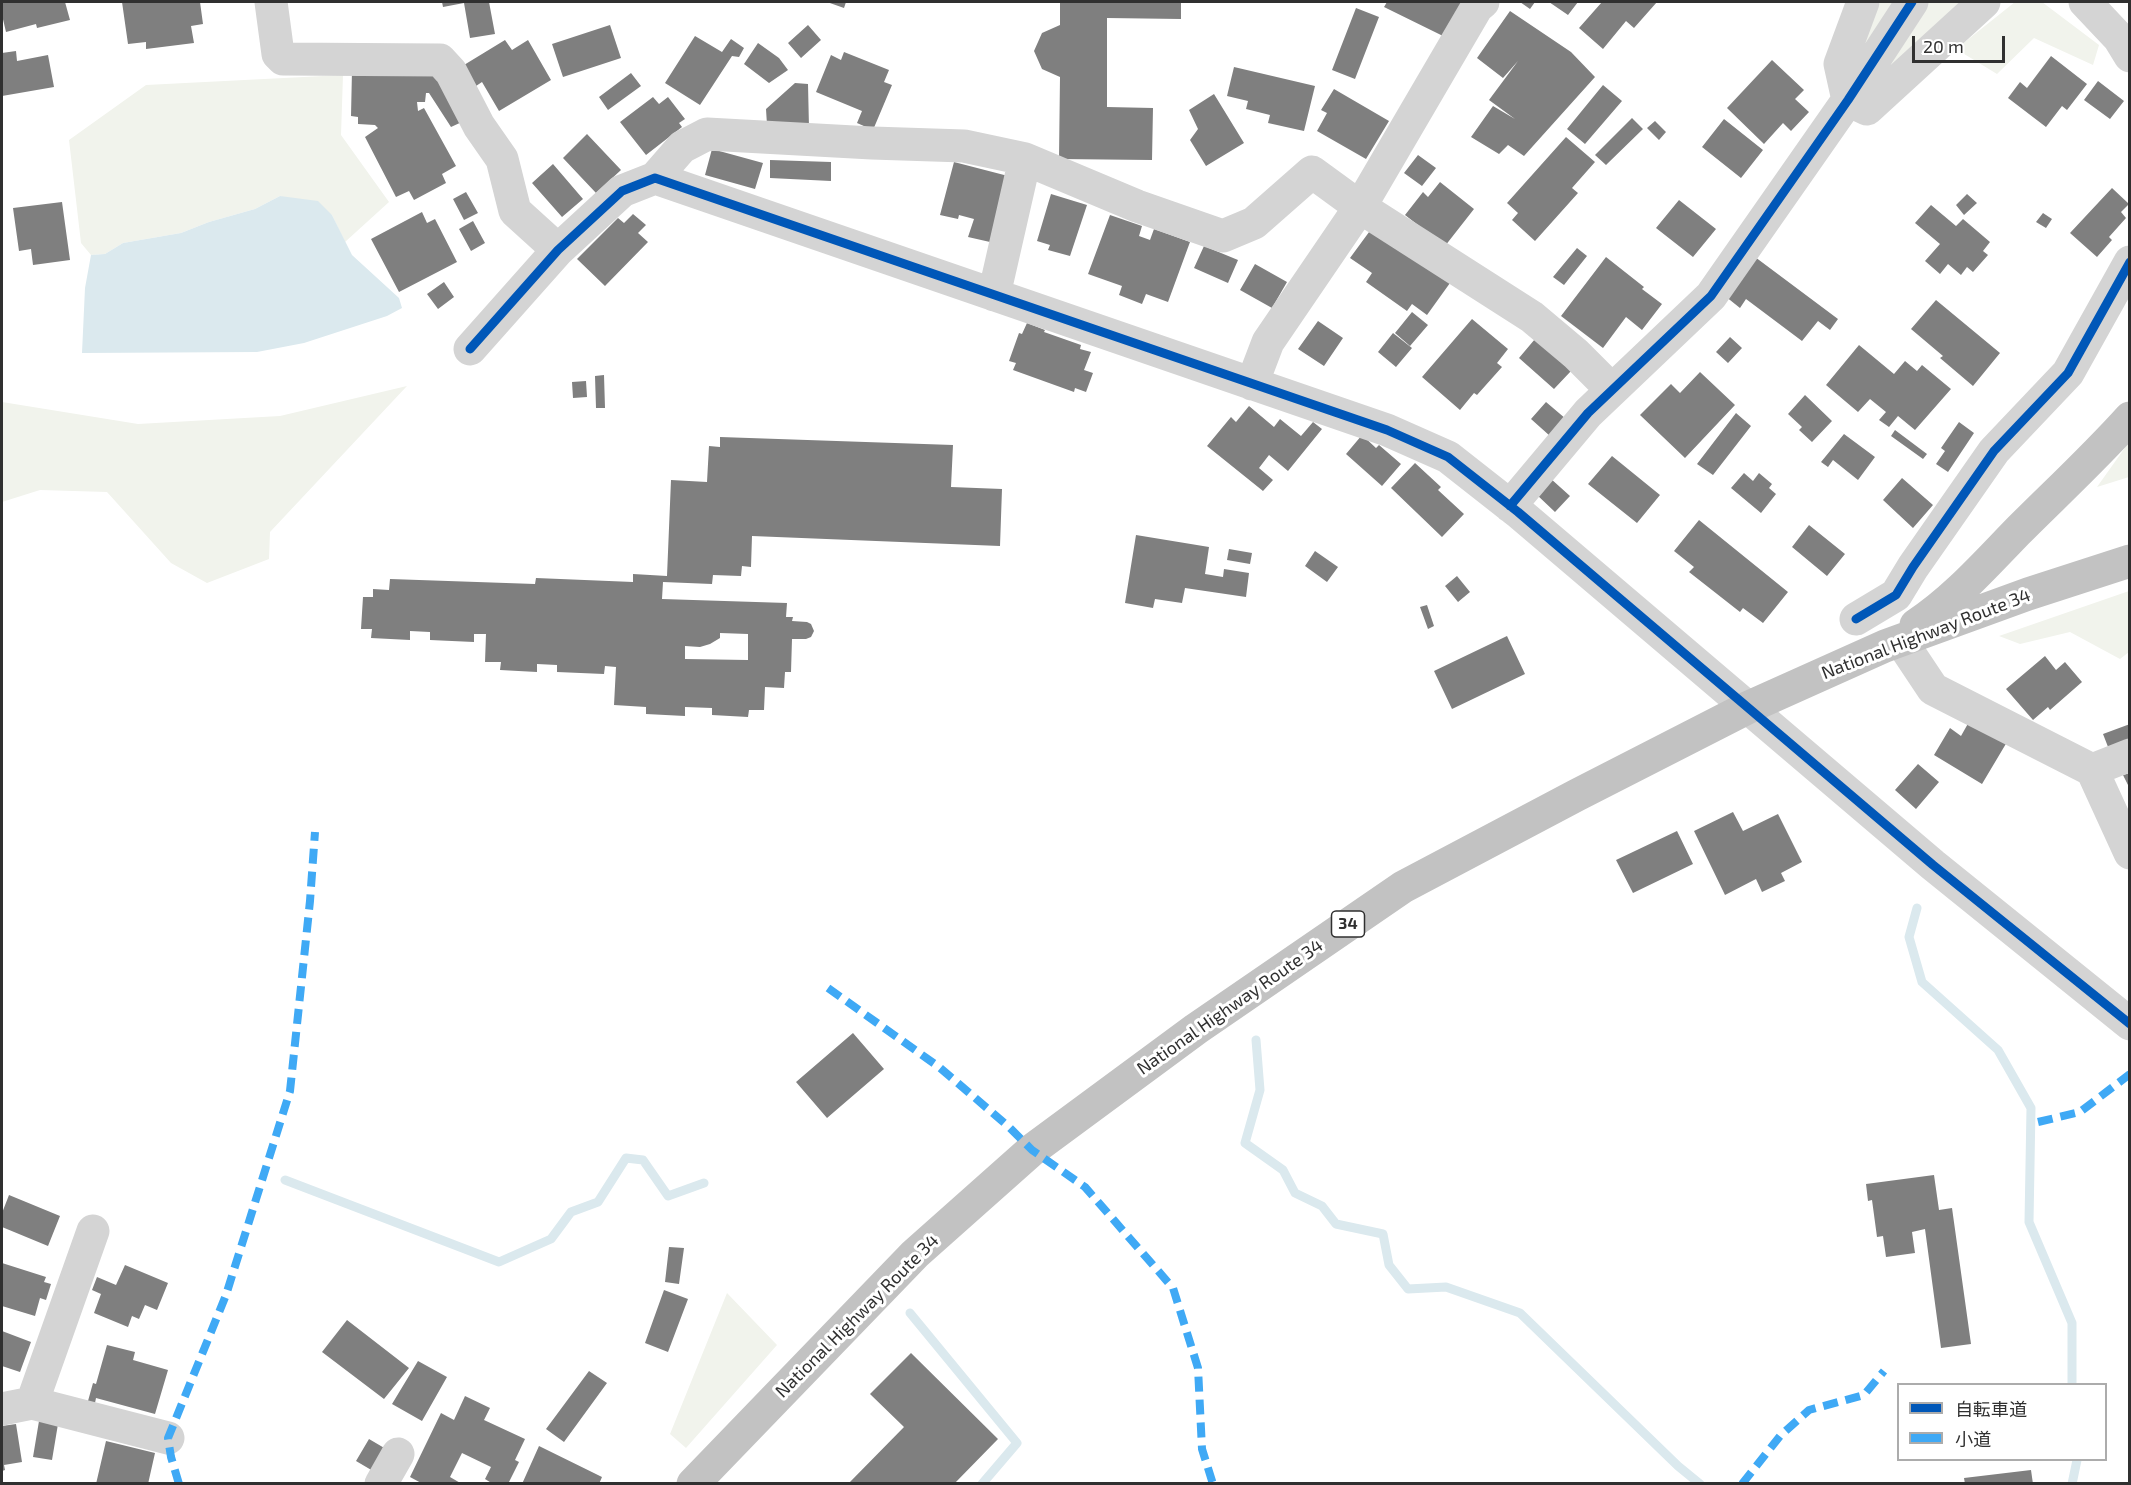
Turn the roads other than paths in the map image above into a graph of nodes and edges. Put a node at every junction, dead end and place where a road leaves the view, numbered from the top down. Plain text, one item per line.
1 (271, 2) edge
2 (1483, 2) edge
3 (1863, 2) edge
4 (1912, 2) edge
5 (1984, 2) edge
6 (2085, 2) edge
7 (2130, 56) edge
8 (1848, 100) junction
9 (1026, 159) junction
10 (655, 178) junction
11 (1360, 207) junction
12 (558, 250) junction
13 (2130, 262) edge
14 (994, 295) junction
15 (470, 349) dead end
16 (1252, 384) junction
17 (1612, 390) junction
18 (2130, 418) edge
19 (1510, 506) junction
20 (2130, 561) edge
21 (1856, 619) dead end
22 (1893, 644) junction
23 (1749, 707) junction
24 (2130, 755) edge
25 (2092, 770) junction
26 (2130, 853) edge
27 (2130, 1023) edge
28 (93, 1231) dead end
29 (17, 1406) edge
30 (168, 1438) dead end
31 (398, 1454) dead end
32 (381, 1484) edge
33 (693, 1484) edge

1 - 12 street
2 - 11 street
3 - 8 street
4 - 8 street
5 - 8 street
6 - 7 street
8 - 17 street
9 - 10 street
9 - 11 street
9 - 14 street
10 - 12 street
10 - 14 street
11 - 16 street
11 - 17 street
12 - 15 street
13 - 21 street
14 - 16 street
16 - 19 street
17 - 19 street
18 - 22 highway
19 - 23 street
20 - 22 highway, National Highway Route 34 / 34
22 - 23 highway, National Highway Route 34 / 34
22 - 25 street
23 - 27 street
23 - 33 highway, National Highway Route 34 / 34
24 - 25 street
25 - 26 street
28 - 29 street
29 - 30 street
31 - 32 street

